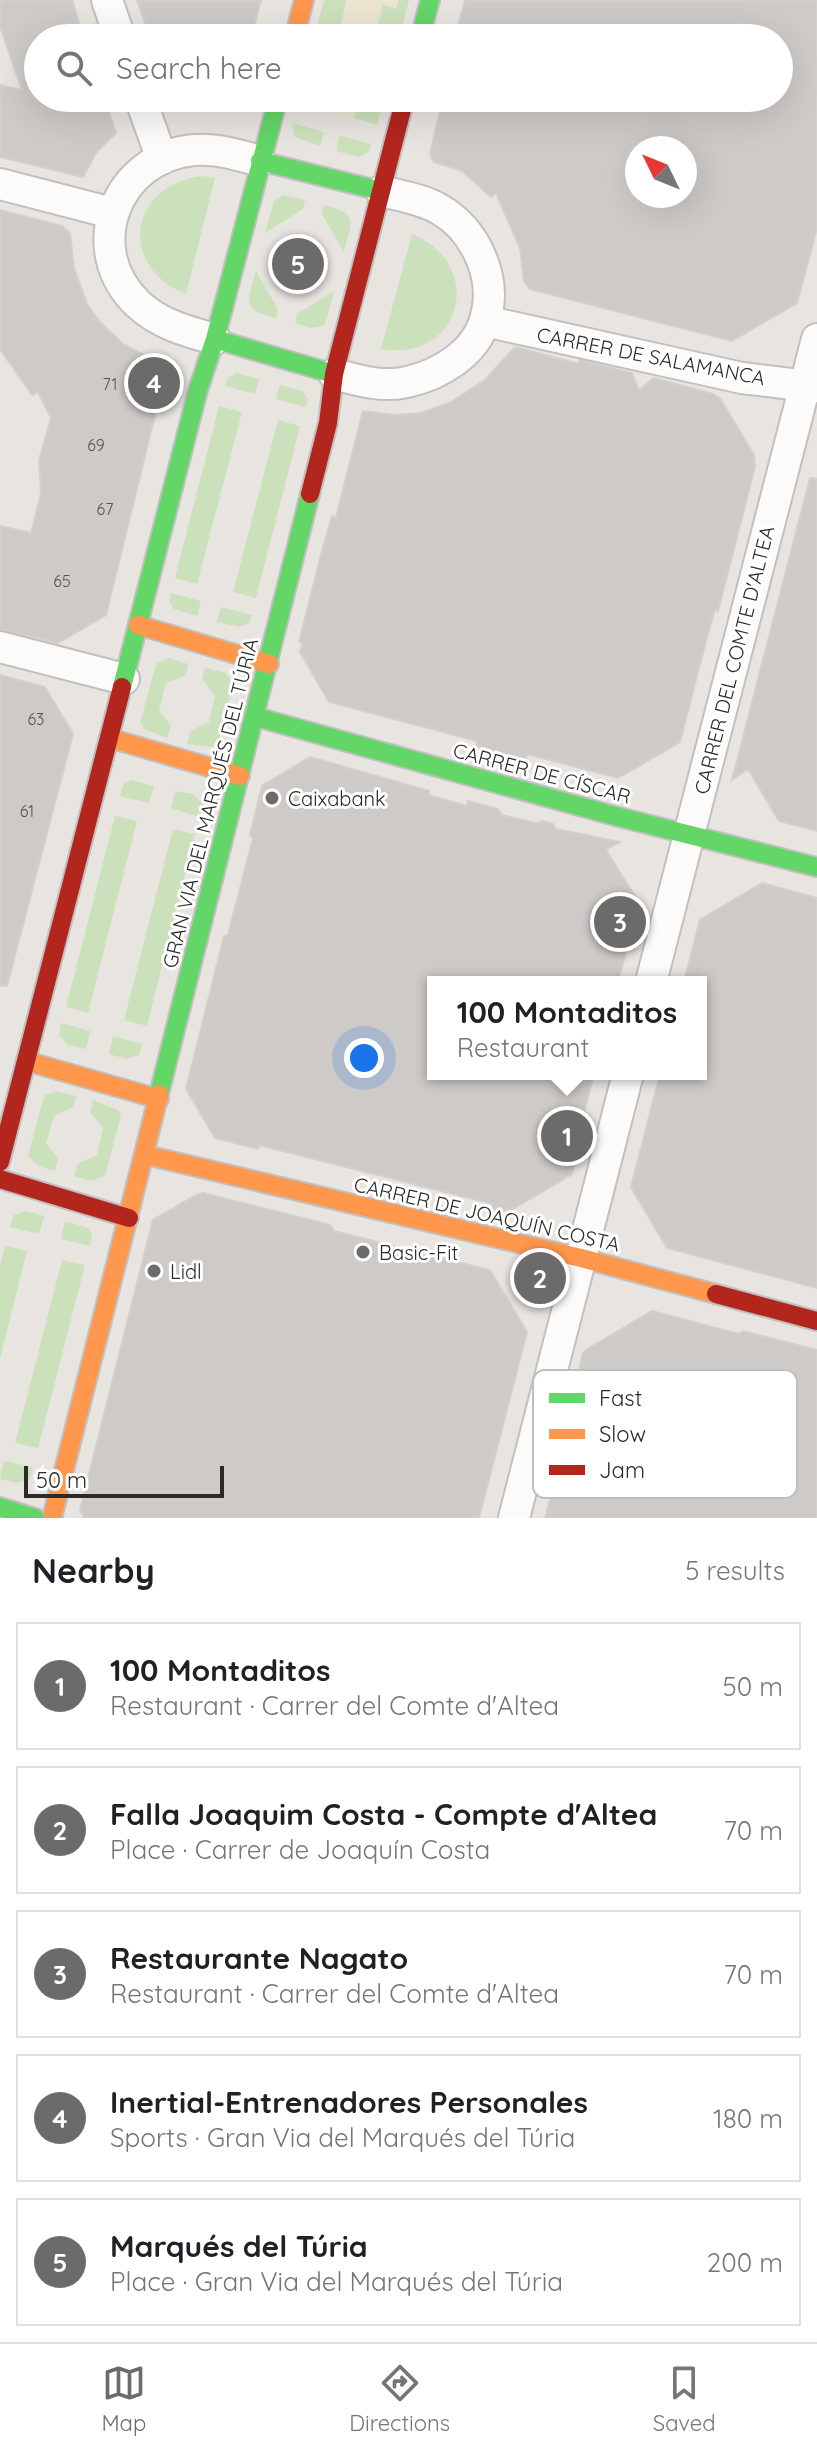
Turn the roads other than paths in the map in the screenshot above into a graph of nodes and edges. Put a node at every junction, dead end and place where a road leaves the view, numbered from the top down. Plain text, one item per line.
1 (107, 0) edge
2 (304, 0) edge
3 (430, 0) edge
4 (115, 24) edge
5 (298, 24) edge
6 (424, 24) edge
7 (145, 112) edge
8 (274, 112) edge
9 (401, 112) edge
10 (162, 159) junction
11 (260, 161) junction
12 (0, 184) edge
13 (381, 191) junction
14 (112, 213) junction
15 (485, 321) junction
16 (215, 339) junction
17 (817, 339) edge
18 (334, 374) junction
19 (811, 386) edge
20 (138, 625) junction
21 (0, 647) edge
22 (269, 664) junction
23 (124, 679) junction
24 (256, 717) junction
25 (109, 738) junction
26 (240, 776) junction
27 (690, 833) junction
28 (817, 867) edge
29 (653, 976) edge
30 (26, 1061) junction
31 (626, 1080) edge
32 (159, 1099) junction
33 (6, 1116) edge
34 (146, 1155) junction
35 (0, 1162) edge
36 (0, 1179) edge
37 (129, 1218) junction
38 (581, 1258) junction
39 (817, 1321) edge
40 (552, 1370) edge
41 (533, 1444) edge
42 (0, 1507) edge
43 (35, 1518) edge
44 (52, 1518) edge
45 (514, 1518) edge

1 - 4 street
2 - 5 main road
3 - 6 main road
7 - 10 street
8 - 11 main road
9 - 13 main road, GRAN VIA DEL MARQUÉS DEL TÚRIA
10 - 11 street
10 - 14 street
11 - 13 main road
11 - 16 main road
12 - 14 street
13 - 15 street
13 - 18 main road, GRAN VIA DEL MARQUÉS DEL TÚRIA
14 - 16 street
15 - 18 street
15 - 19 street, CARRER DE SALAMANCA
16 - 18 main road
16 - 20 main road
17 - 19 street, CARRER DEL COMTE D'ALTEA
18 - 22 main road, GRAN VIA DEL MARQUÉS DEL TÚRIA
19 - 27 street, CARRER DEL COMTE D'ALTEA
20 - 22 main road
20 - 23 main road
21 - 23 street
22 - 24 main road, GRAN VIA DEL MARQUÉS DEL TÚRIA
23 - 25 main road
24 - 26 main road, GRAN VIA DEL MARQUÉS DEL TÚRIA
24 - 27 main road, CARRER DE CÍSCAR
25 - 26 main road
25 - 30 main road
26 - 32 main road, GRAN VIA DEL MARQUÉS DEL TÚRIA
27 - 28 main road, CARRER DE CÍSCAR
27 - 29 street, CARRER DEL COMTE D'ALTEA
30 - 32 main road
30 - 33 main road
31 - 38 street
32 - 34 main road, GRAN VIA DEL MARQUÉS DEL TÚRIA
33 - 35 main road
34 - 37 main road, GRAN VIA DEL MARQUÉS DEL TÚRIA
34 - 38 main road, CARRER DE JOAQUÍN COSTA
36 - 37 main road
37 - 44 main road, GRAN VIA DEL MARQUÉS DEL TÚRIA
38 - 39 main road, CARRER DE JOAQUÍN COSTA
38 - 40 street
41 - 45 street
42 - 43 main road

